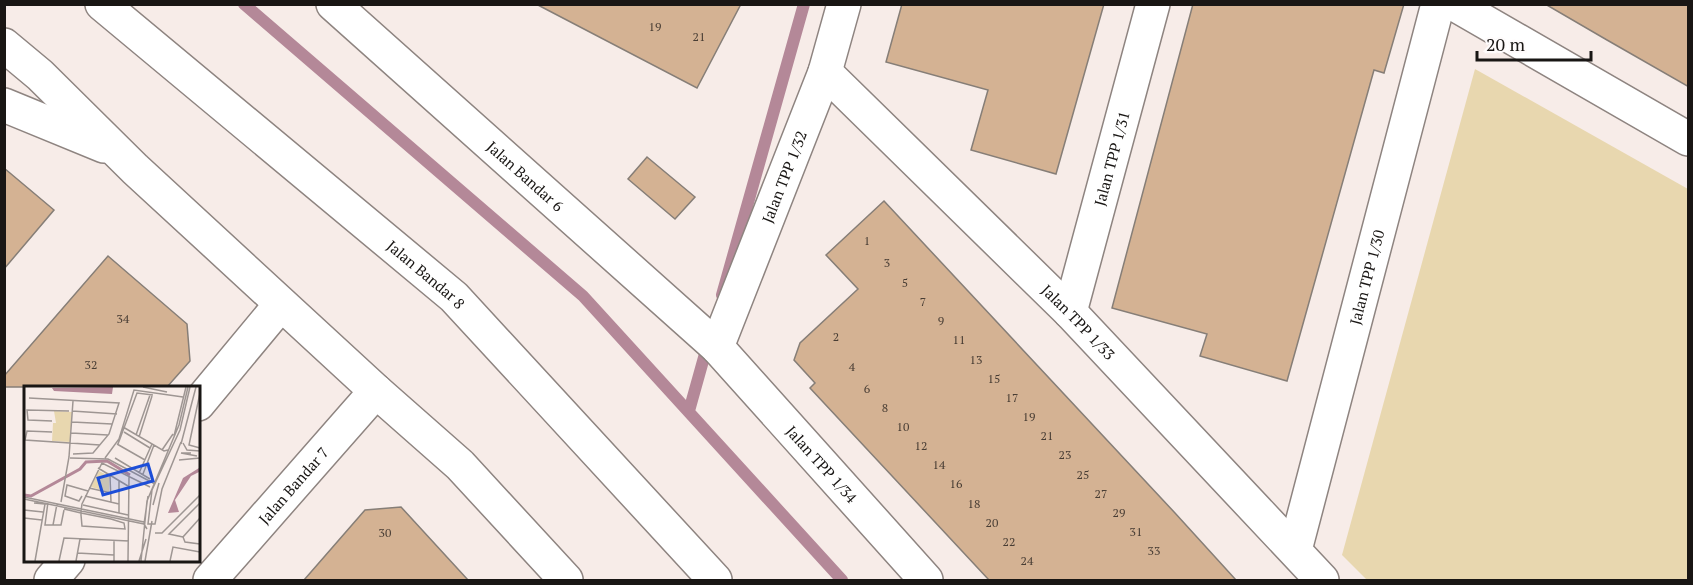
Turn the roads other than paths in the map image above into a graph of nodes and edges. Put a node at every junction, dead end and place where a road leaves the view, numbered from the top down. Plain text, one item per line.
1 (102, 4) edge
2 (333, 4) edge
3 (844, 4) edge
4 (1153, 4) edge
5 (1438, 4) edge
6 (1454, 4) edge
7 (4, 45) edge
8 (825, 72) junction
9 (4, 105) edge
10 (1689, 139) edge
11 (119, 153) junction
12 (281, 304) junction
13 (1070, 312) junction
14 (717, 347) junction
15 (376, 392) junction
16 (200, 402) edge
17 (1295, 550) junction
18 (67, 561) edge
19 (51, 580) edge
20 (210, 580) edge
21 (566, 580) edge
22 (716, 580) edge
23 (926, 580) edge
24 (1322, 580) edge

1 - 22 street, Jalan Bandar 8
2 - 14 street, Jalan Bandar 6
3 - 8 street, Jalan TPP 1/32
4 - 13 street, Jalan TPP 1/31
5 - 17 street, Jalan TPP 1/30
6 - 10 street
7 - 11 street
8 - 13 street, Jalan TPP 1/33
8 - 14 street, Jalan TPP 1/32
9 - 11 street
11 - 12 street
12 - 15 street
12 - 16 street
13 - 17 street, Jalan TPP 1/33
14 - 23 street, Jalan TPP 1/34
15 - 20 street, Jalan Bandar 7
15 - 21 street
17 - 24 street, Jalan TPP 1/33
18 - 19 street

